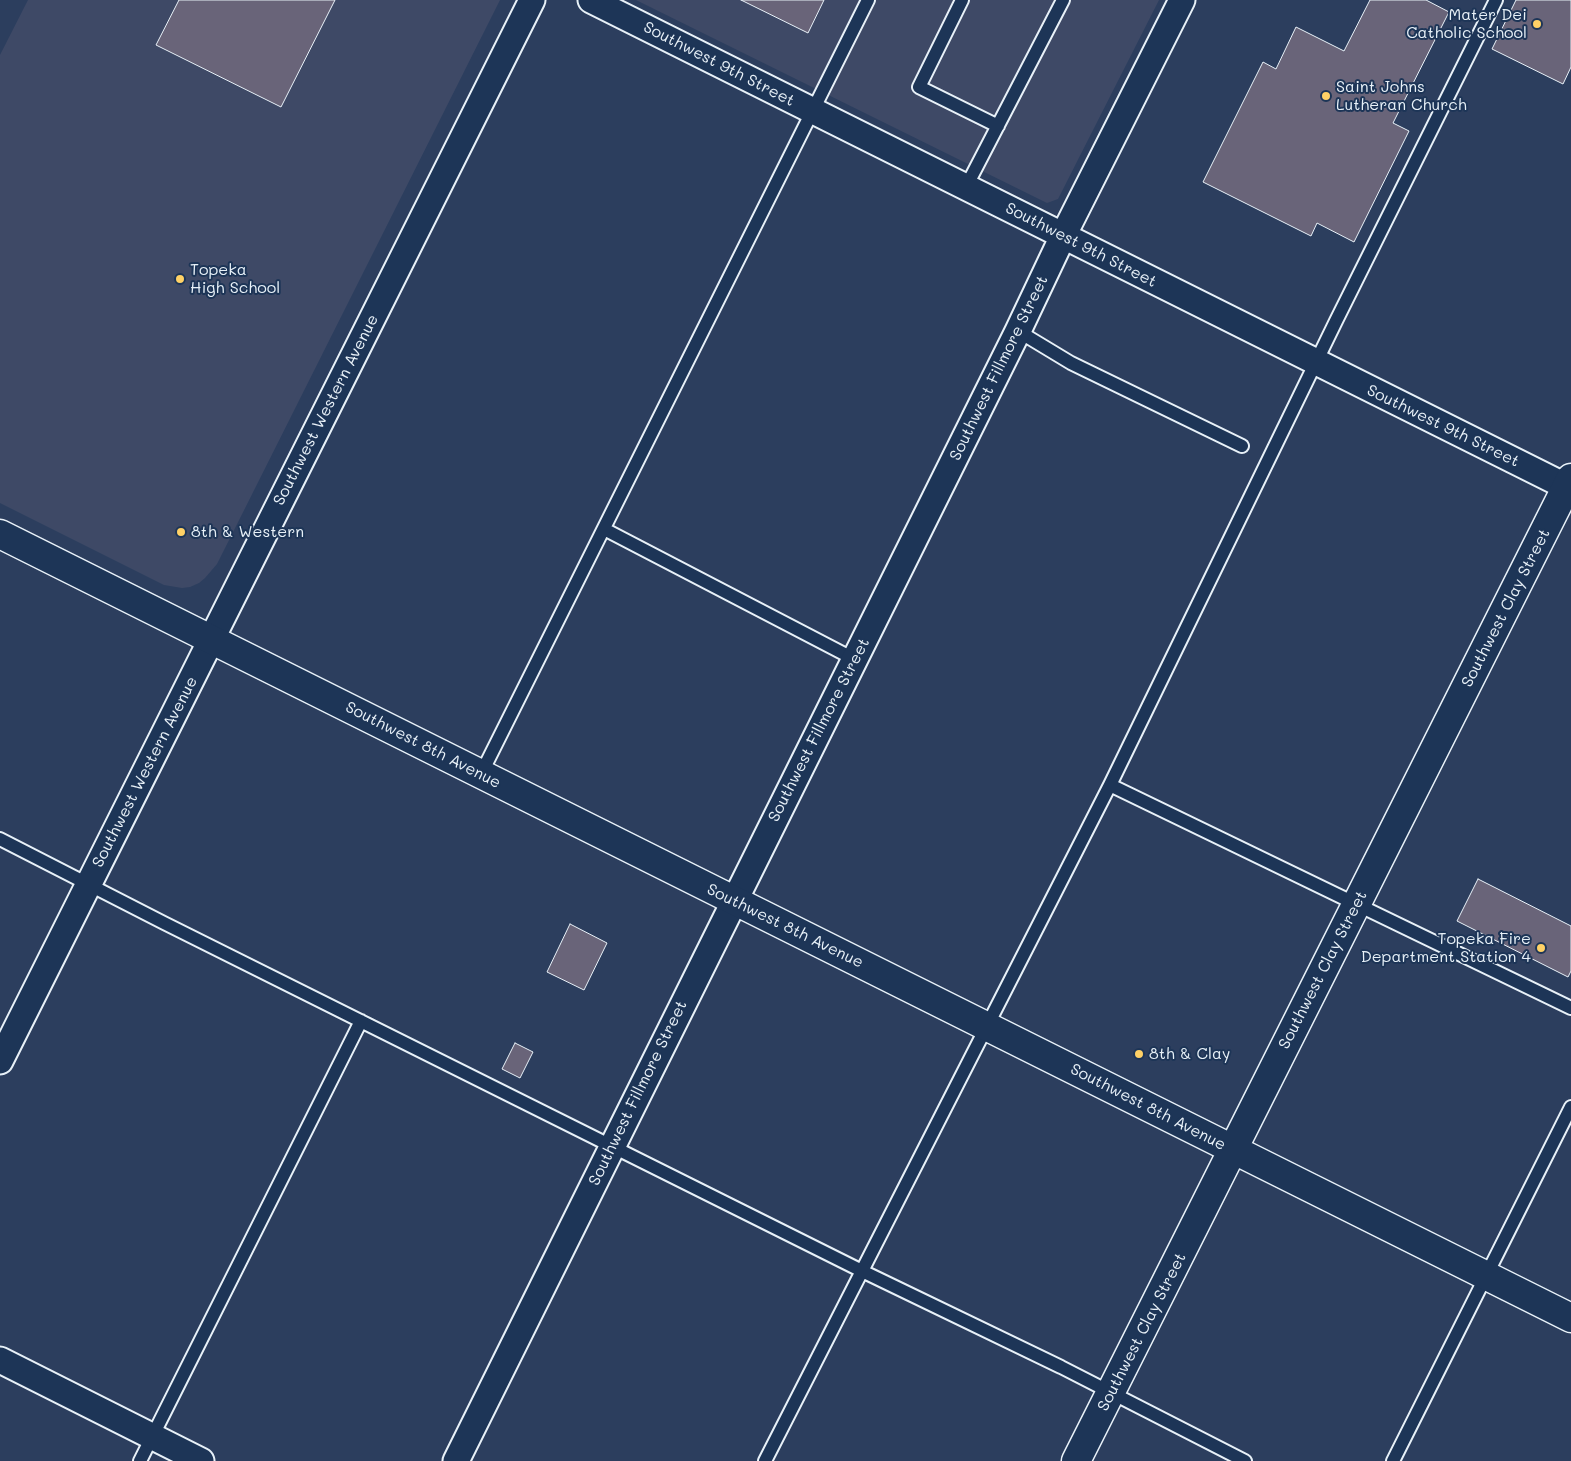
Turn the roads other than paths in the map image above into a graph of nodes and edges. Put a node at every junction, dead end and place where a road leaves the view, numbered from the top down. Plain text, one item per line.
1 (532, 0) edge
2 (591, 0) edge
3 (868, 0) edge
4 (962, 0) edge
5 (1063, 0) edge
6 (1182, 0) edge
7 (1496, 0) edge
8 (813, 111) junction
9 (998, 126) junction
10 (966, 187) junction
11 (1063, 236) junction
12 (1018, 331) junction
13 (1316, 362) junction
14 (1242, 446) dead end
15 (1570, 485) edge
16 (604, 528) junction
17 (0, 534) edge
18 (212, 639) junction
19 (854, 659) junction
20 (481, 774) junction
21 (1110, 785) junction
22 (0, 838) edge
23 (88, 884) junction
24 (734, 901) junction
25 (1356, 904) junction
26 (1571, 1008) edge
27 (361, 1021) junction
28 (987, 1027) junction
29 (0, 1061) edge
30 (1571, 1107) edge
31 (612, 1147) junction
32 (1232, 1149) junction
33 (862, 1271) junction
34 (1486, 1276) junction
35 (1571, 1318) edge
36 (0, 1360) edge
37 (1111, 1392) junction
38 (152, 1437) junction
39 (140, 1461) edge
40 (201, 1461) edge
41 (456, 1461) edge
42 (765, 1461) edge
43 (1076, 1461) edge
44 (1245, 1461) edge
45 (1393, 1461) edge

1 - 18 street, Southwest Western Avenue
2 - 8 street, Southwest 9th Street
3 - 8 lane
4 - 9 lane
5 - 9 lane
6 - 11 street, Southwest Fillmore Street
7 - 13 lane
8 - 10 street, Southwest 9th Street
8 - 16 lane
9 - 10 lane
10 - 11 street, Southwest 9th Street
11 - 12 street, Southwest Fillmore Street
11 - 13 street, Southwest 9th Street
12 - 14 lane
12 - 19 street, Southwest Fillmore Street
13 - 15 street, Southwest 9th Street
13 - 21 lane
15 - 25 street, Southwest Clay Street
16 - 19 lane
16 - 20 lane
17 - 18 street, Southwest 8th Avenue
18 - 20 street, Southwest 8th Avenue
18 - 23 street, Southwest Western Avenue
19 - 24 street, Southwest Fillmore Street
20 - 24 street, Southwest 8th Avenue
21 - 25 lane
21 - 28 lane
22 - 23 lane
23 - 27 lane
23 - 29 street, Southwest Western Avenue
24 - 28 street, Southwest 8th Avenue
24 - 31 street, Southwest Fillmore Street
25 - 26 lane
25 - 32 street, Southwest Clay Street
27 - 31 lane
27 - 38 lane
28 - 32 street, Southwest 8th Avenue
28 - 33 lane
30 - 34 lane
31 - 33 lane
31 - 41 street, Southwest Fillmore Street
32 - 34 street, Southwest 8th Avenue
32 - 37 street, Southwest Clay Street
33 - 37 lane
33 - 42 lane
34 - 35 street, Southwest 8th Avenue
34 - 45 lane
36 - 38 street
37 - 43 street, Southwest Clay Street
37 - 44 lane
38 - 39 lane
38 - 40 street

